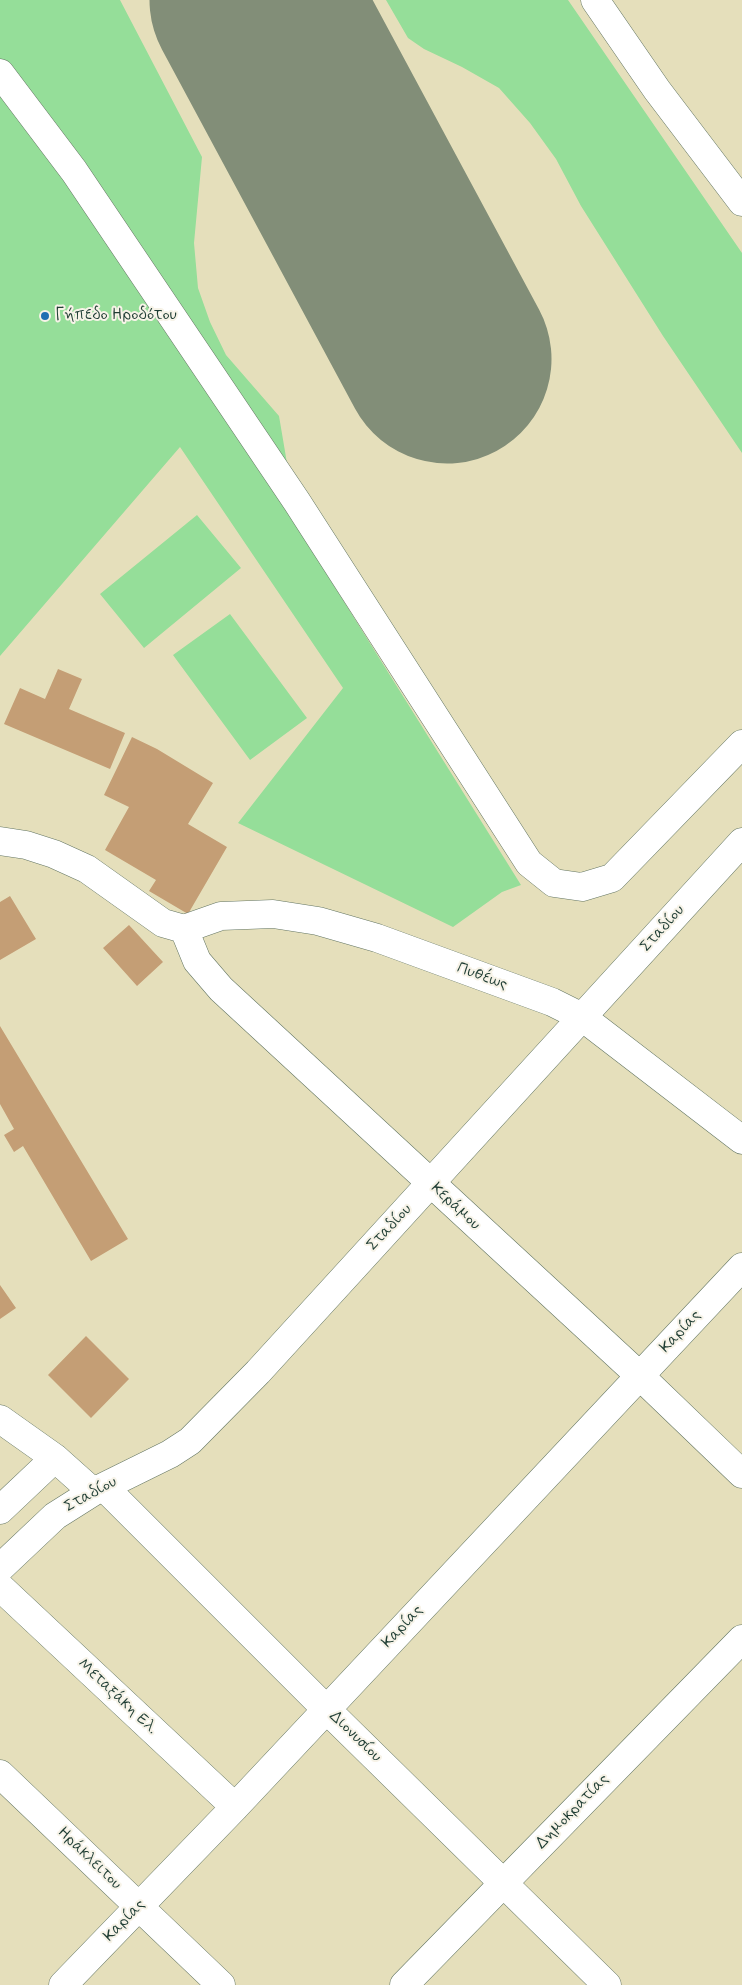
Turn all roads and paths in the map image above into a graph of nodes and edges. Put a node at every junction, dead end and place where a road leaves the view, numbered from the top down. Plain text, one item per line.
1 (594, 0) edge
2 (0, 74) edge
3 (742, 202) edge
4 (742, 744) edge
5 (0, 841) edge
6 (742, 842) edge
7 (184, 929) junction
8 (582, 1016) junction
9 (742, 1140) edge
10 (430, 1184) junction
11 (742, 1267) edge
12 (640, 1376) junction
13 (0, 1420) edge
14 (55, 1458) junction
15 (742, 1474) edge
16 (99, 1490) junction
17 (0, 1510) edge
18 (0, 1568) edge
19 (0, 1586) edge
20 (742, 1639) edge
21 (326, 1709) junction
22 (0, 1774) edge
23 (235, 1807) junction
24 (503, 1883) junction
25 (139, 1906) junction
26 (63, 1985) edge
27 (221, 1985) edge
28 (404, 1985) edge
29 (607, 1985) edge

1 - 3 street
2 - 4 street
5 - 7 street
6 - 8 street, Σταδίου
7 - 8 street, Πυθέως
7 - 10 street, Κεράμου
8 - 9 street, Πυθέως
8 - 10 street, Σταδίου
10 - 12 street, Κεράμου
10 - 16 street, Σταδίου
11 - 12 street, Καρίας
12 - 15 street, Κεράμου
12 - 21 street, Καρίας
13 - 14 street, Διονυσίου
14 - 16 street, Διονυσίου
14 - 17 street
16 - 18 street, Σταδίου
16 - 21 street, Διονυσίου
19 - 23 street, Μεταξάκη Ελ.
20 - 24 street, Δημοκρατίας
21 - 23 street, Καρίας
21 - 24 street, Διονυσίου
22 - 25 street, Ηράκλειτου
23 - 25 street, Καρίας
24 - 28 street, Δημοκρατίας
24 - 29 street, Διονυσίου
25 - 26 street, Καρίας
25 - 27 street, Ηράκλειτου

